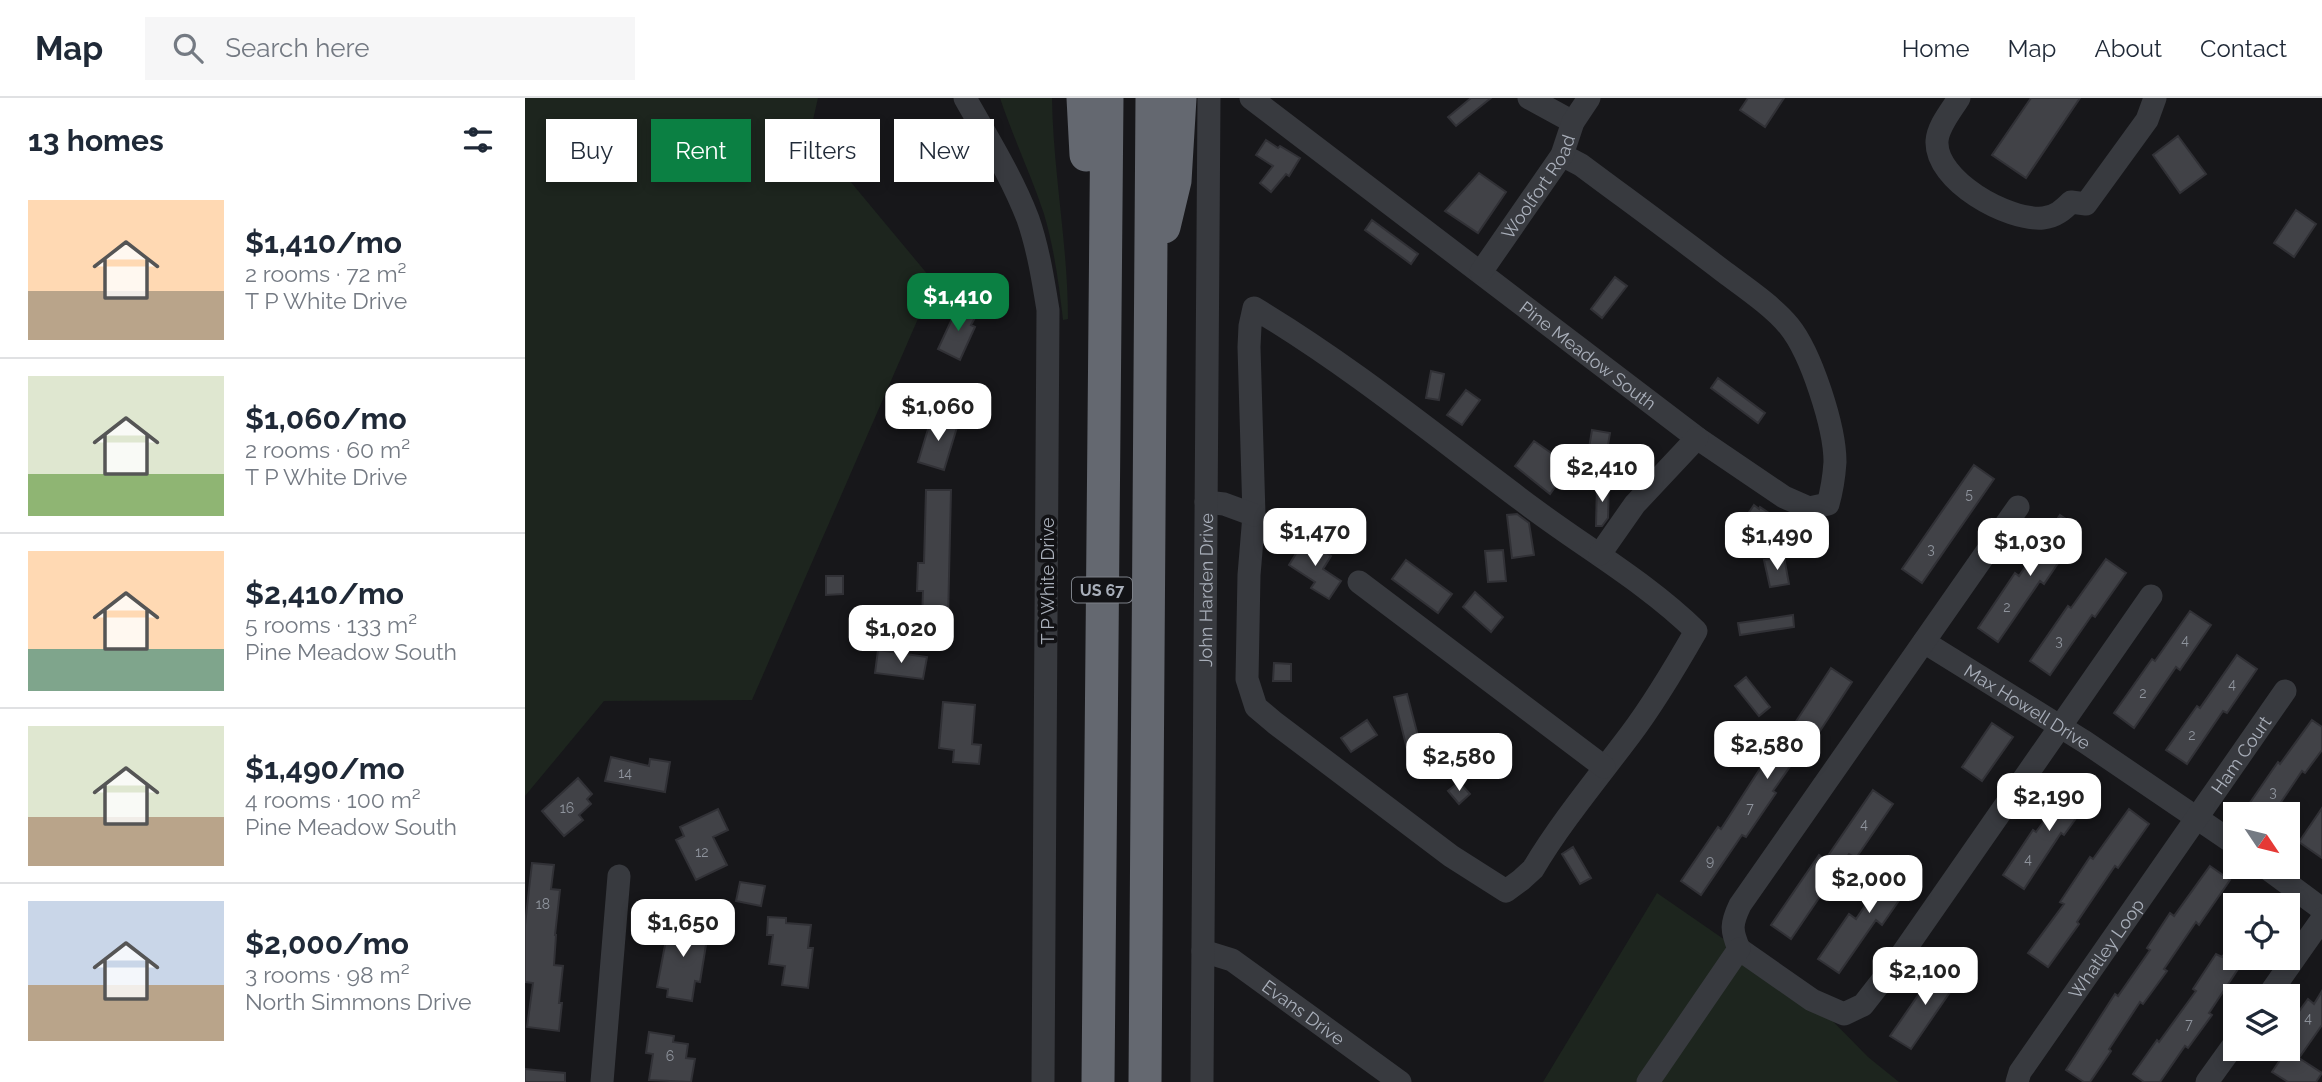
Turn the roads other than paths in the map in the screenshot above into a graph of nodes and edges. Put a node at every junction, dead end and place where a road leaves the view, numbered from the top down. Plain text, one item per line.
1 (965, 98) edge
2 (1083, 98) edge
3 (1107, 98) edge
4 (1152, 98) edge
5 (1180, 98) edge
6 (1209, 98) edge
7 (1251, 98) edge
8 (1529, 98) edge
9 (1589, 98) edge
10 (1959, 98) edge
11 (2155, 98) edge
12 (1573, 122) junction
13 (1562, 155) junction
14 (1481, 272) junction
15 (1150, 280) junction
16 (1103, 365) junction
17 (1697, 438) junction
18 (1206, 502) junction
19 (2018, 507) dead end
20 (1254, 515) junction
21 (1600, 554) junction
22 (1359, 582) dead end
23 (2151, 596) dead end
24 (1924, 642) junction
25 (2285, 691) dead end
26 (2061, 728) junction
27 (1604, 766) junction
28 (2197, 817) junction
29 (2223, 835) edge
30 (619, 876) dead end
31 (2282, 879) edge
32 (2322, 909) edge
33 (2322, 919) edge
34 (1739, 949) junction
35 (1203, 951) junction
36 (2276, 984) edge
37 (2226, 1061) edge
38 (2216, 1079) edge
39 (602, 1082) edge
40 (1043, 1082) edge
41 (1098, 1082) edge
42 (1145, 1082) edge
43 (1202, 1082) edge
44 (1400, 1082) edge
45 (1649, 1082) edge
46 (2017, 1082) edge

1 - 40 street, T P White Drive
2 - 16 highway
3 - 16 highway, US 67
4 - 15 highway, US 67
5 - 15 highway
6 - 18 street, John Harden Drive
7 - 14 street, Pine Meadow South
8 - 12 street
9 - 12 street, Woolfort Road
10 - 11 street
12 - 13 street, Woolfort Road
13 - 14 street, Woolfort Road
13 - 17 street, Pine Meadow South
14 - 17 street, Pine Meadow South
15 - 42 highway, US 67
16 - 41 highway, US 67
17 - 21 street
18 - 20 street
18 - 35 street, John Harden Drive
19 - 24 street
20 - 21 street
20 - 27 street
21 - 27 street
22 - 27 street
23 - 26 street
24 - 26 street, Max Howell Drive
24 - 34 street
25 - 28 street, Ham Court
26 - 28 street, Max Howell Drive
26 - 34 street
28 - 29 street, Max Howell Drive
28 - 46 street, Whatley Loop
30 - 39 street
31 - 32 street
33 - 36 street
34 - 45 street
35 - 43 street, John Harden Drive
35 - 44 street, Evans Drive
37 - 38 street

